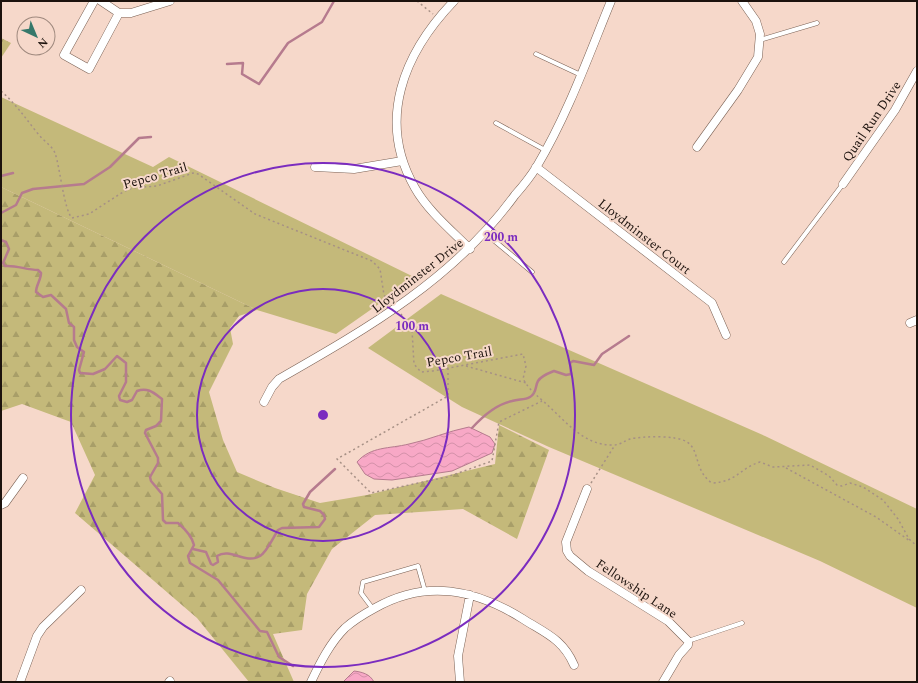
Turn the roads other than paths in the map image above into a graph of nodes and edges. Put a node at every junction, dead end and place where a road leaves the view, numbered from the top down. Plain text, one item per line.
1 (94, 1) edge
2 (101, 1) edge
3 (170, 1) edge
4 (454, 1) edge
5 (611, 1) edge
6 (742, 1) edge
7 (119, 13) junction
8 (817, 23) dead end
9 (759, 40) junction
10 (536, 54) dead end
11 (917, 71) edge
12 (581, 75) junction
13 (496, 123) dead end
14 (697, 147) dead end
15 (546, 150) junction
16 (402, 162) junction
17 (315, 167) dead end
18 (536, 167) junction
19 (843, 184) joint
20 (485, 232) junction
21 (470, 249) junction
22 (784, 262) dead end
23 (532, 272) dead end
24 (726, 335) dead end
25 (264, 402) dead end
26 (23, 478) dead end
27 (587, 489) road end
28 (1, 505) edge
29 (81, 590) dead end
30 (425, 591) junction
31 (470, 595) junction
32 (373, 609) junction
33 (742, 623) dead end
34 (688, 641) junction
35 (574, 665) dead end
36 (20, 682) edge
37 (311, 682) edge
38 (460, 682) edge
39 (663, 682) edge

1 - 7 street
2 - 7 street
3 - 7 street
4 - 16 street
5 - 12 street, Lloydminster Drive
6 - 9 street
8 - 9 lane
9 - 14 street
10 - 12 lane
11 - 19 street, Quail Run Drive
12 - 15 street, Lloydminster Drive
13 - 15 lane
15 - 18 street, Lloydminster Drive
16 - 17 street
16 - 21 street
18 - 20 street, Lloydminster Drive
18 - 24 street, Lloydminster Court
19 - 22 lane
20 - 21 street, Lloydminster Drive
20 - 23 lane
21 - 25 street, Lloydminster Drive
26 - 28 street
27 - 34 street, Fellowship Lane
29 - 36 street
30 - 31 street
30 - 32 street
30 - 32 lane
31 - 35 street
31 - 38 street
32 - 37 street
33 - 34 lane
34 - 39 street

